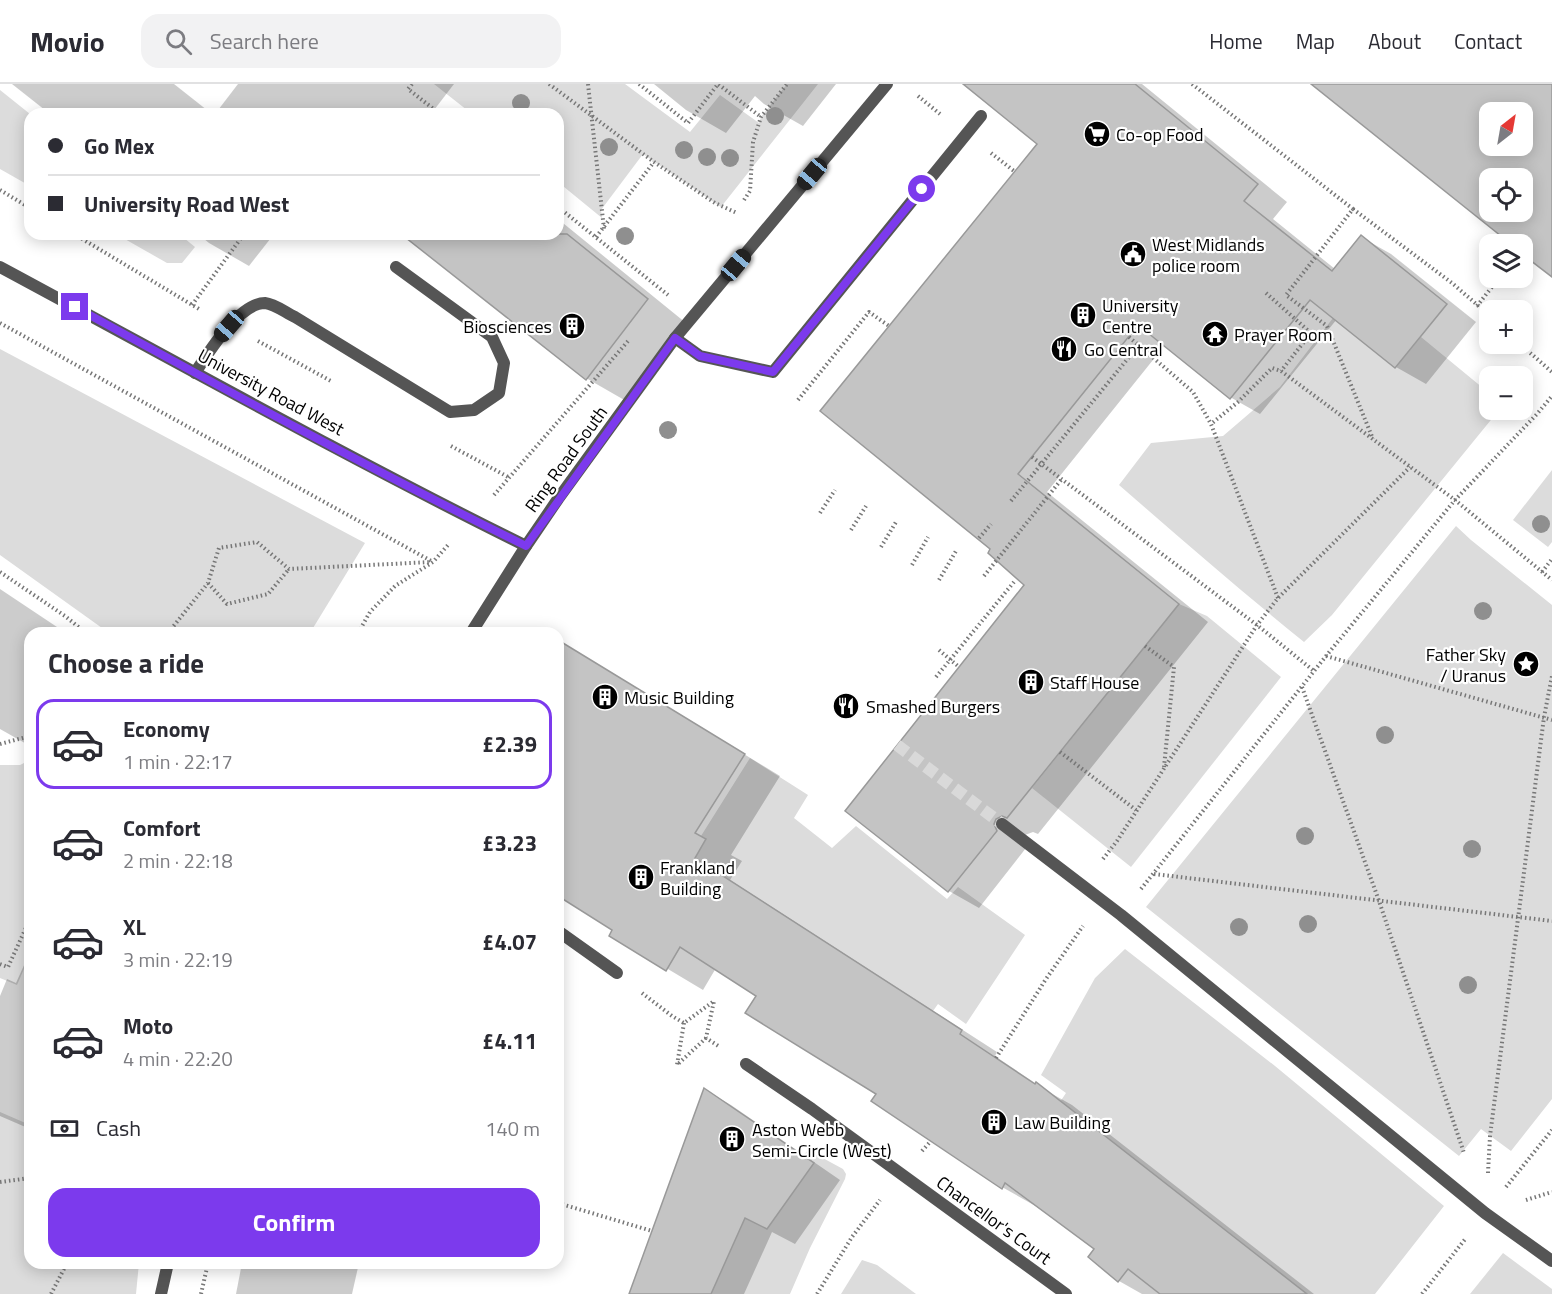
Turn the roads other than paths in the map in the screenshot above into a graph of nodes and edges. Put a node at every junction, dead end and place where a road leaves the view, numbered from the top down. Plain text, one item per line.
1 (887, 84) edge
2 (981, 116) dead end
3 (0, 267) edge
4 (396, 267) dead end
5 (675, 338) junction
6 (195, 373) junction
7 (526, 546) junction
8 (475, 627) edge
9 (1002, 824) tunnel mouth
10 (564, 935) edge
11 (617, 973) road end
12 (746, 1064) dead end
13 (1552, 1261) edge
14 (167, 1269) edge
15 (161, 1294) edge
16 (1066, 1294) edge

1 - 5 street, Ring Road South
2 - 5 street
3 - 6 street, University Road West
4 - 6 street
5 - 7 street, Ring Road South
6 - 7 street, University Road West
7 - 8 street, Ring Road South
9 - 13 street
10 - 11 street
12 - 16 street, Chancellor's Court
14 - 15 street

